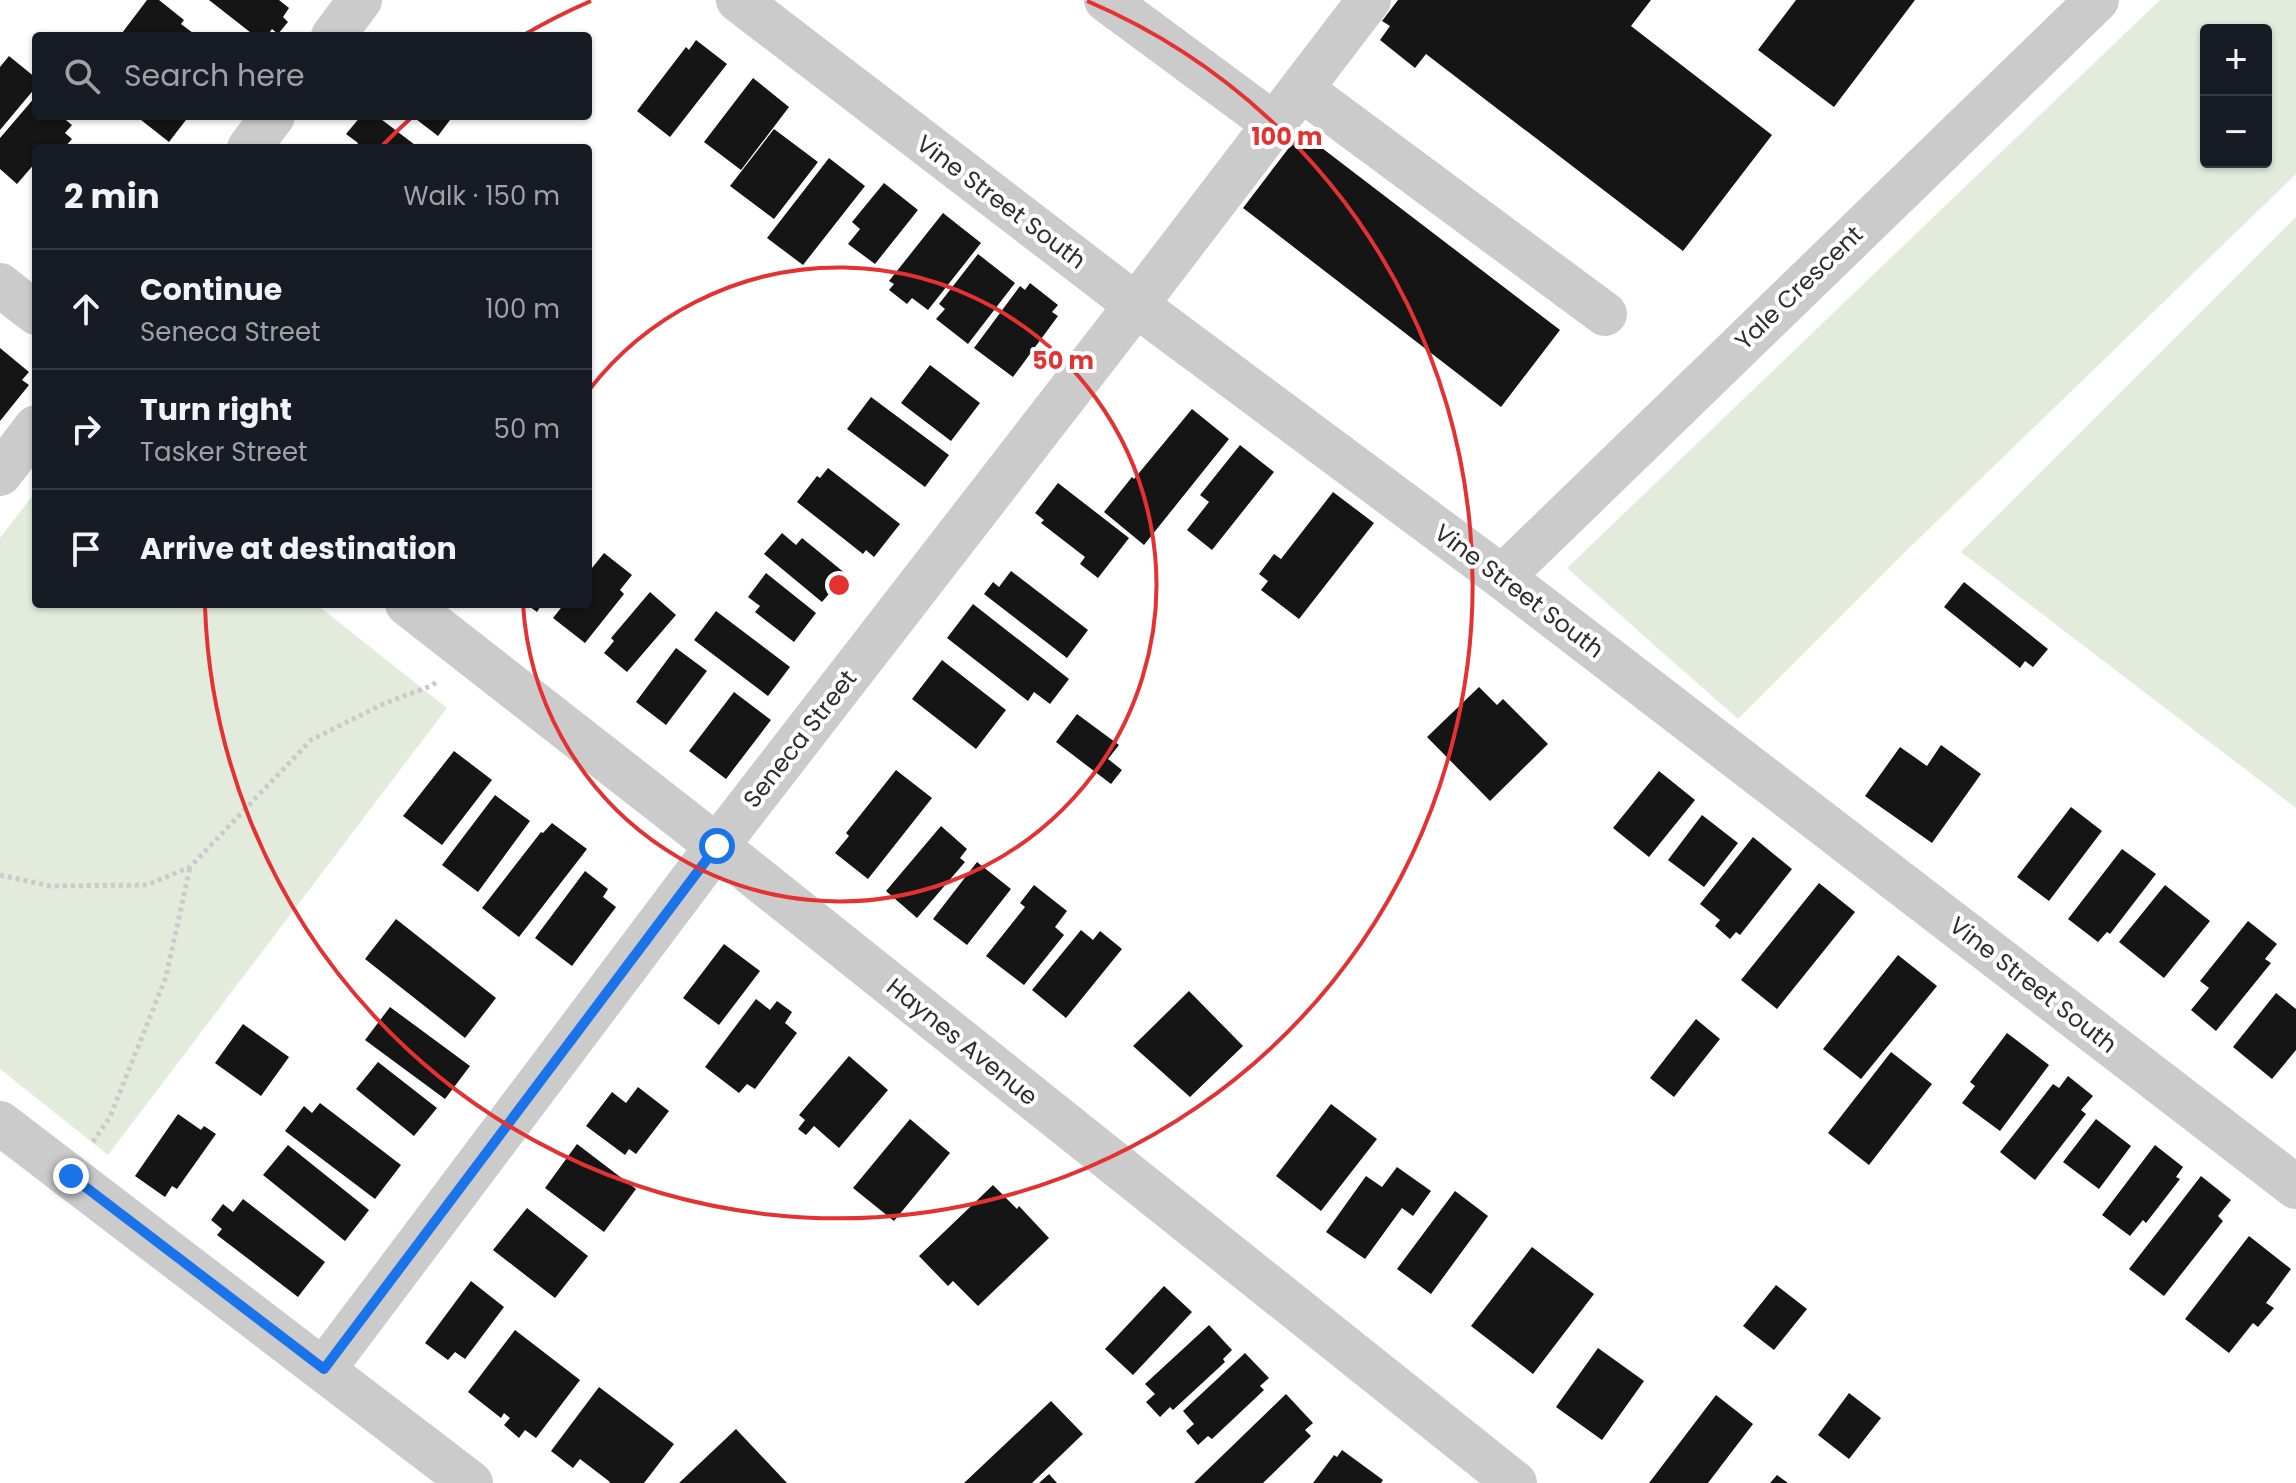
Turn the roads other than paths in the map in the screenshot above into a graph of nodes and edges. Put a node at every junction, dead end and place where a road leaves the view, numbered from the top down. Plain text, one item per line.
1 (360, 0) edge
2 (738, 0) edge
3 (1106, 0) edge
4 (1369, 0) edge
5 (2097, 0) edge
6 (336, 32) edge
7 (1301, 89) junction
8 (270, 120) edge
9 (1274, 124) junction
10 (252, 144) edge
11 (0, 285) edge
12 (1136, 305) junction
13 (32, 310) edge
14 (1605, 314) dead end
15 (32, 432) edge
16 (0, 474) edge
17 (1502, 577) junction
18 (412, 608) edge
19 (717, 846) junction
20 (0, 1123) edge
21 (2296, 1187) edge
22 (324, 1369) junction
23 (471, 1483) edge
24 (1515, 1483) edge

1 - 6 street
2 - 12 street, Vine Street South
3 - 9 street
4 - 7 street, Seneca Street
5 - 17 street, Yale Crescent
7 - 9 street, Seneca Street
7 - 14 street
8 - 10 street
9 - 12 street, Seneca Street
11 - 13 street
12 - 17 street, Vine Street South
12 - 19 street, Seneca Street
15 - 16 street
17 - 21 street, Vine Street South
18 - 19 street, Haynes Avenue
19 - 22 street, Seneca Street
19 - 24 street, Haynes Avenue
20 - 22 street
22 - 23 street

